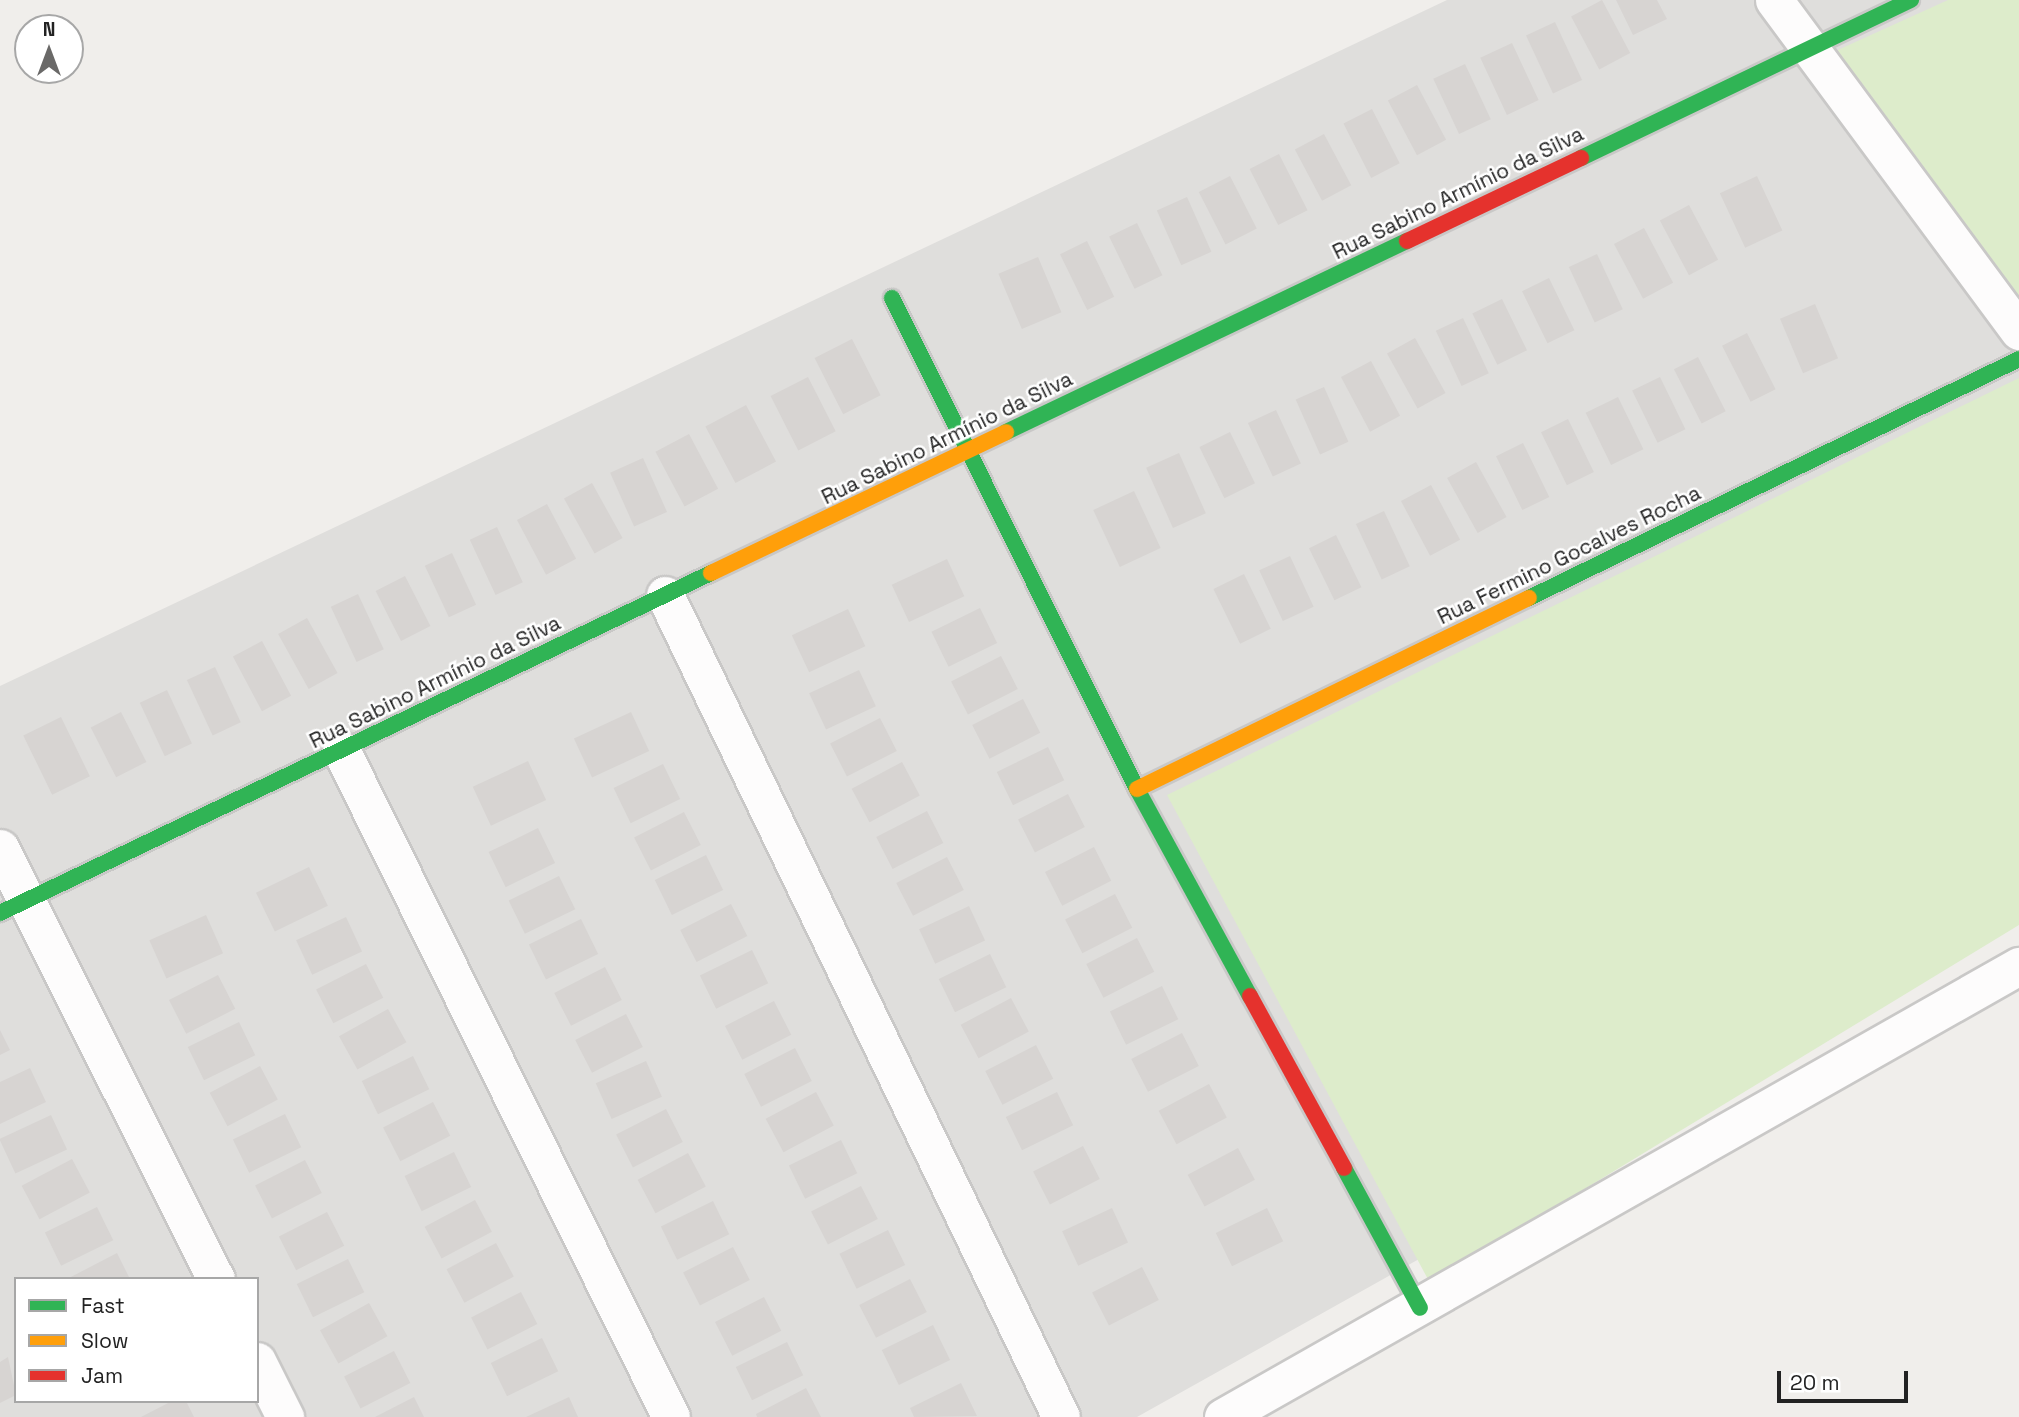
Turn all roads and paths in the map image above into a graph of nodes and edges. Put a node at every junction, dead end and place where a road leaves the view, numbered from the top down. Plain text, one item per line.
1 (1774, 0) edge
2 (1911, 0) edge
3 (1809, 49) junction
4 (892, 299) dead end
5 (2019, 331) edge
6 (2019, 359) edge
7 (968, 451) junction
8 (665, 595) junction
9 (341, 750) junction
10 (1137, 789) junction
11 (0, 848) edge
12 (13, 907) edge
13 (2019, 966) edge
14 (215, 1277) edge
15 (1420, 1308) junction
16 (259, 1366) edge
17 (285, 1417) edge
18 (671, 1417) edge
19 (1061, 1417) edge
20 (1223, 1417) edge

1 - 3 street
2 - 3 street, Rua Sabino Armínio da Silva
3 - 5 street
3 - 7 street, Rua Sabino Armínio da Silva
4 - 7 street
6 - 10 street, Rua Fermino Gocalves Rocha
7 - 8 street, Rua Sabino Armínio da Silva
7 - 10 street
8 - 9 street, Rua Sabino Armínio da Silva
8 - 19 street
9 - 12 street, Rua Sabino Armínio da Silva
9 - 18 street
10 - 15 street
11 - 12 street
12 - 14 street
13 - 15 street
15 - 20 street
16 - 17 street

